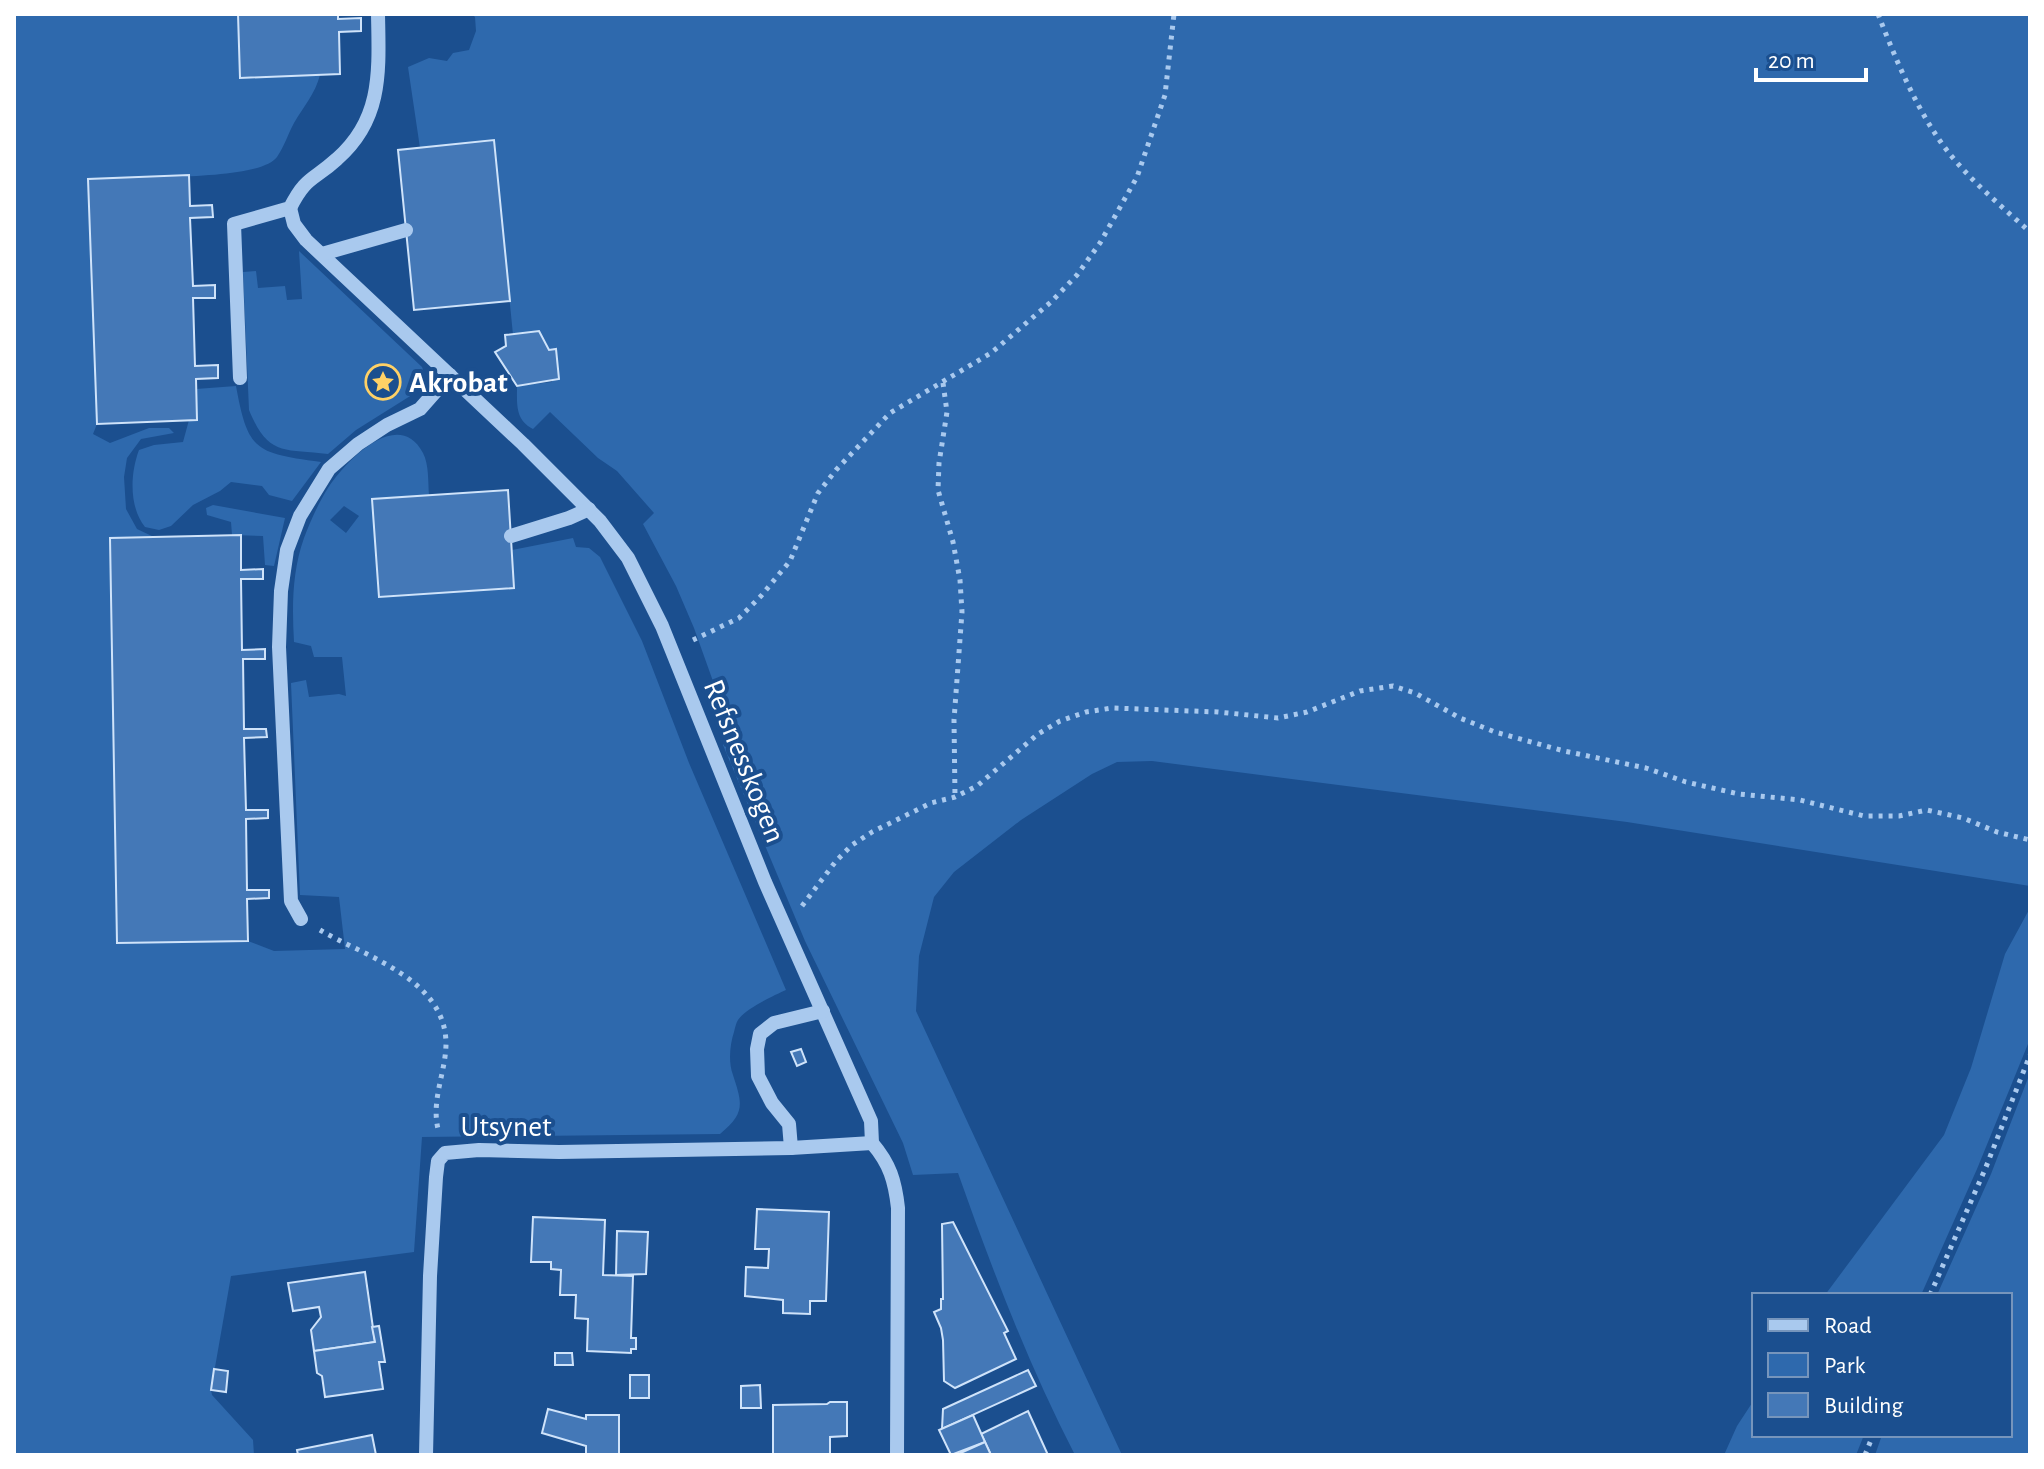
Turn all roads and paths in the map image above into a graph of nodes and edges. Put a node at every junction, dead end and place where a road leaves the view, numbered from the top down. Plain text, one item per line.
1 (378, 14) edge
2 (1174, 14) edge
3 (1878, 14) edge
4 (290, 208) junction
5 (406, 230) dead end
6 (2030, 232) edge
7 (322, 254) junction
8 (450, 375) junction
9 (240, 378) dead end
10 (943, 383) junction
11 (589, 509) junction
12 (511, 536) dead end
13 (671, 649) junction
14 (955, 797) junction
15 (2030, 840) edge
16 (301, 919) joint
17 (787, 928) junction
18 (823, 1011) junction
19 (2030, 1055) edge
20 (872, 1143) junction
21 (791, 1148) junction
22 (445, 1153) junction
23 (1931, 1293) edge
24 (426, 1455) edge
25 (897, 1455) edge

1 - 4 street
2 - 10 path
3 - 6 path
4 - 7 street, Refsnesskogen
4 - 9 street
5 - 7 street
7 - 8 street, Refsnesskogen
8 - 11 street, Refsnesskogen
8 - 16 street
10 - 13 path
10 - 14 path
11 - 12 street
11 - 13 street, Refsnesskogen
13 - 17 street, Refsnesskogen
14 - 15 path
14 - 17 path
16 - 22 path
17 - 18 street, Refsnesskogen
18 - 20 street, Refsnesskogen
18 - 21 street
19 - 23 path
20 - 21 street, Utsynet
20 - 25 street, Refsnesskogen
21 - 22 street, Utsynet
22 - 24 street, Utsynet

